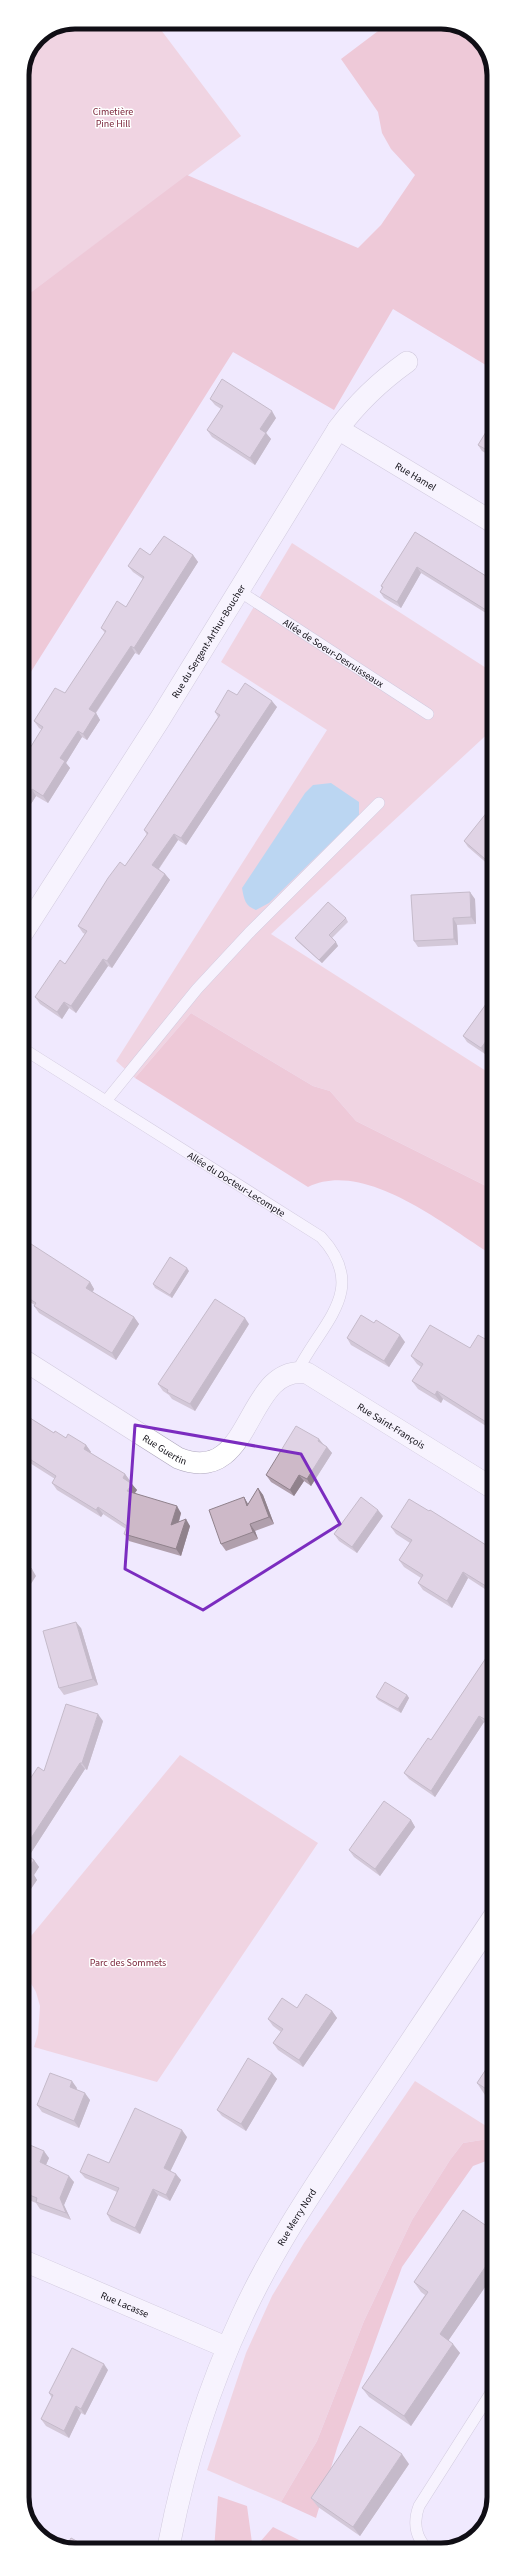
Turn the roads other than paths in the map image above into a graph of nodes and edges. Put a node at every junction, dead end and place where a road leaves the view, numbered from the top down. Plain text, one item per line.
1 (407, 362) dead end
2 (338, 429) junction
3 (487, 519) edge
4 (239, 591) junction
5 (428, 714) dead end
6 (379, 803) dead end
7 (29, 923) edge
8 (29, 1052) edge
9 (106, 1101) junction
10 (29, 1363) edge
11 (292, 1372) junction
12 (487, 1485) edge
13 (487, 1928) edge
14 (29, 2263) edge
15 (228, 2348) junction
16 (487, 2399) edge
17 (170, 2543) edge
18 (423, 2543) edge

1 - 2 street, Rue du Sergent-Arthur-Boucher
2 - 3 street, Rue Hamel
2 - 4 street, Rue du Sergent-Arthur-Boucher
4 - 5 lane, Allée de Soeur-Desruisseaux
4 - 7 street, Rue du Sergent-Arthur-Boucher
6 - 9 lane
8 - 9 lane, Allée du Docteur-Lecompte
9 - 11 lane, Allée du Docteur-Lecompte
10 - 11 street, Rue Guertin
11 - 12 street, Rue Saint-François
13 - 15 main road, Rue Merry Nord
14 - 15 street, Rue Lacasse
15 - 17 main road, Rue Merry Nord
16 - 18 lane

